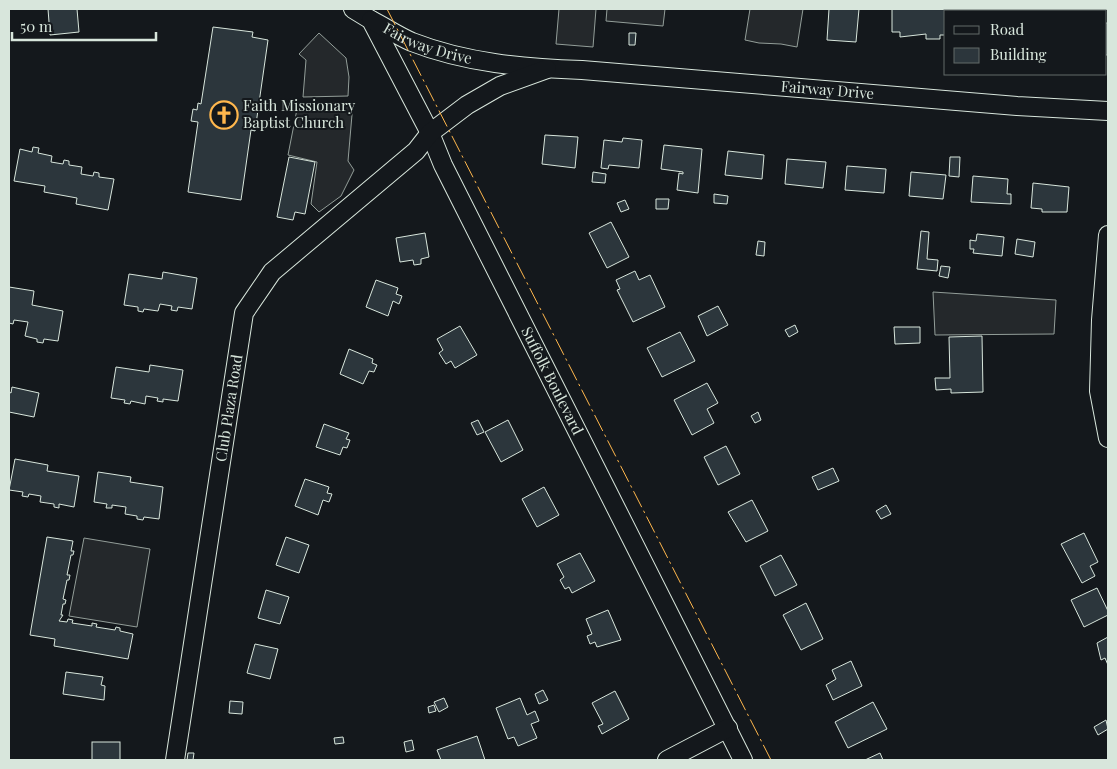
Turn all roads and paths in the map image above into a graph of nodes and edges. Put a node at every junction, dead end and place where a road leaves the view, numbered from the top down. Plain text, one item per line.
1 (353, 9) edge
2 (371, 20) junction
3 (547, 69) junction
4 (1108, 111) edge
5 (430, 133) junction
6 (1108, 235) edge
7 (1108, 438) edge
8 (728, 728) junction
9 (175, 760) edge
10 (667, 760) edge
11 (743, 760) edge

1 - 2 street
2 - 3 street, Fairway Drive
2 - 5 street, Suffolk Boulevard
3 - 4 street, Fairway Drive
3 - 5 street, Fairway Drive
5 - 8 street, Suffolk Boulevard
5 - 9 street, Club Plaza Road
6 - 7 street
8 - 10 street
8 - 11 street, Suffolk Boulevard

